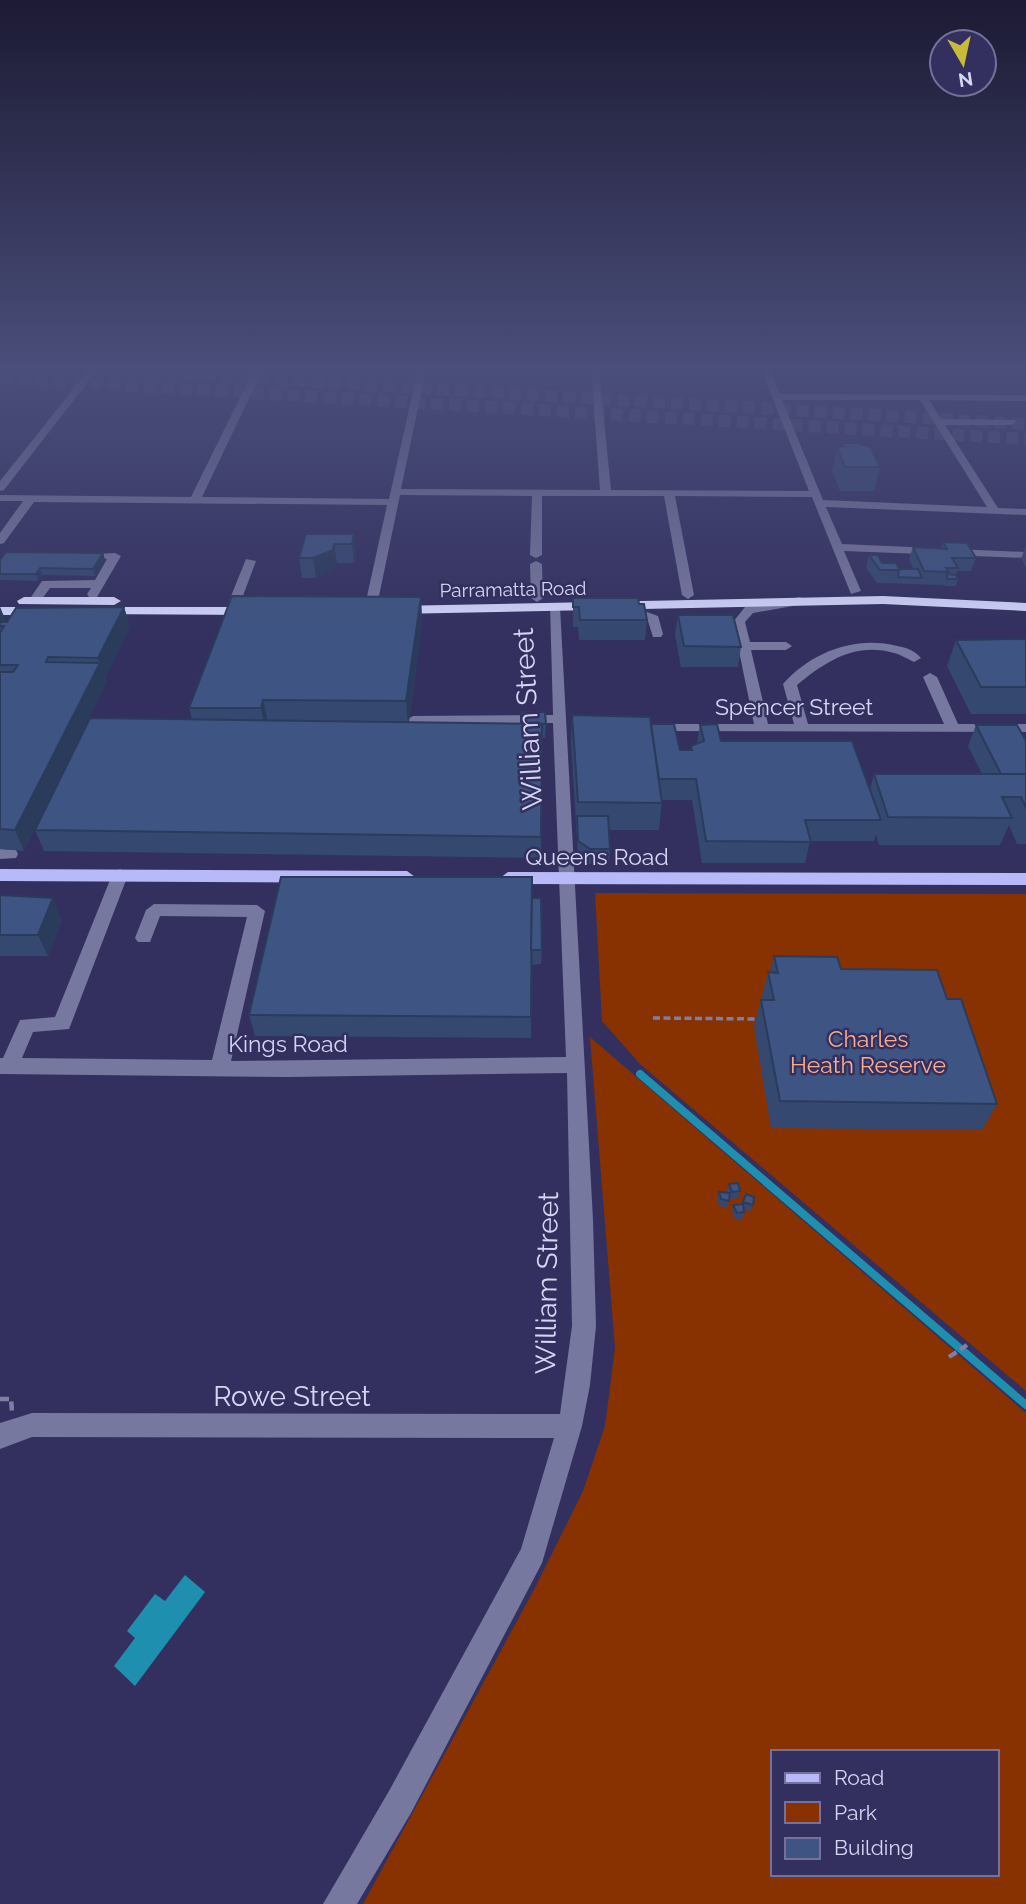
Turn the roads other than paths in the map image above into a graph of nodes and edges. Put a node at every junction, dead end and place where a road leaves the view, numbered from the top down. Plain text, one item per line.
1 (24, 458) edge
2 (216, 458) edge
3 (403, 458) edge
4 (603, 458) edge
5 (800, 458) edge
6 (961, 458) edge
7 (0, 488) edge
8 (537, 492) junction
9 (606, 493) junction
10 (670, 493) junction
11 (394, 497) junction
12 (0, 498) edge
13 (30, 499) junction
14 (817, 499) junction
15 (195, 500) junction
16 (994, 510) junction
17 (1026, 512) edge
18 (0, 541) edge
19 (837, 547) junction
20 (1026, 555) edge
21 (100, 556) edge
22 (250, 561) dead end
23 (99, 584) junction
24 (855, 591) junction
25 (688, 595) junction
26 (537, 598) junction
27 (1026, 598) edge
28 (35, 600) junction
29 (0, 601) edge
30 (91, 601) junction
31 (235, 601) junction
32 (800, 601) junction
33 (364, 604) junction
34 (636, 605) junction
35 (554, 607) junction
36 (1026, 607) edge
37 (0, 611) edge
38 (657, 634) dead end
39 (742, 646) junction
40 (786, 646) dead end
41 (914, 658) dead end
42 (930, 677) dead end
43 (485, 719) junction
44 (413, 720) edge
45 (566, 725) junction
46 (641, 728) edge
47 (953, 728) junction
48 (1026, 728) edge
49 (762, 729) junction
50 (802, 729) junction
51 (402, 734) edge
52 (0, 875) edge
53 (120, 875) junction
54 (419, 877) edge
55 (493, 878) edge
56 (567, 879) junction
57 (1026, 879) edge
58 (144, 938) dead end
59 (577, 1065) junction
60 (4, 1066) edge
61 (220, 1068) junction
62 (570, 1426) junction
63 (7, 1433) edge
64 (339, 1904) edge

1 - 7 street
2 - 15 street
3 - 11 street
4 - 9 street
5 - 14 street
6 - 16 street
8 - 9 street
8 - 11 street
8 - 26 street
9 - 10 street
10 - 14 street
10 - 25 street
11 - 15 street
11 - 33 street
12 - 13 street
13 - 15 street
13 - 18 street
14 - 16 street
14 - 19 street
16 - 17 street
19 - 20 street
19 - 24 street
21 - 23 street
22 - 31 street
23 - 28 street
23 - 30 street
24 - 25 highway, Parramatta Road
24 - 27 highway, Parramatta Road
25 - 26 highway, Parramatta Road
26 - 33 highway, Parramatta Road
28 - 29 highway
28 - 30 highway
30 - 31 highway
31 - 37 highway
32 - 34 highway, Parramatta Road
32 - 36 highway, Parramatta Road
32 - 39 street
33 - 35 highway, Parramatta Road
34 - 35 highway, Parramatta Road
34 - 38 street
35 - 45 street, William Street
39 - 40 street
39 - 49 street
41 - 50 street
42 - 47 street
43 - 44 street
43 - 45 street
43 - 51 street
45 - 56 street, William Street
46 - 49 street, Spencer Street
47 - 48 street, Spencer Street
47 - 50 street, Spencer Street
49 - 50 street, Spencer Street
52 - 53 main road
53 - 54 main road
53 - 60 street
55 - 56 main road, Queens Road
56 - 57 main road, Queens Road
56 - 59 street, William Street
58 - 61 street
59 - 61 street, Kings Road
59 - 62 street, William Street
60 - 61 street, Kings Road
62 - 63 street, Rowe Street
62 - 64 street, William Street

